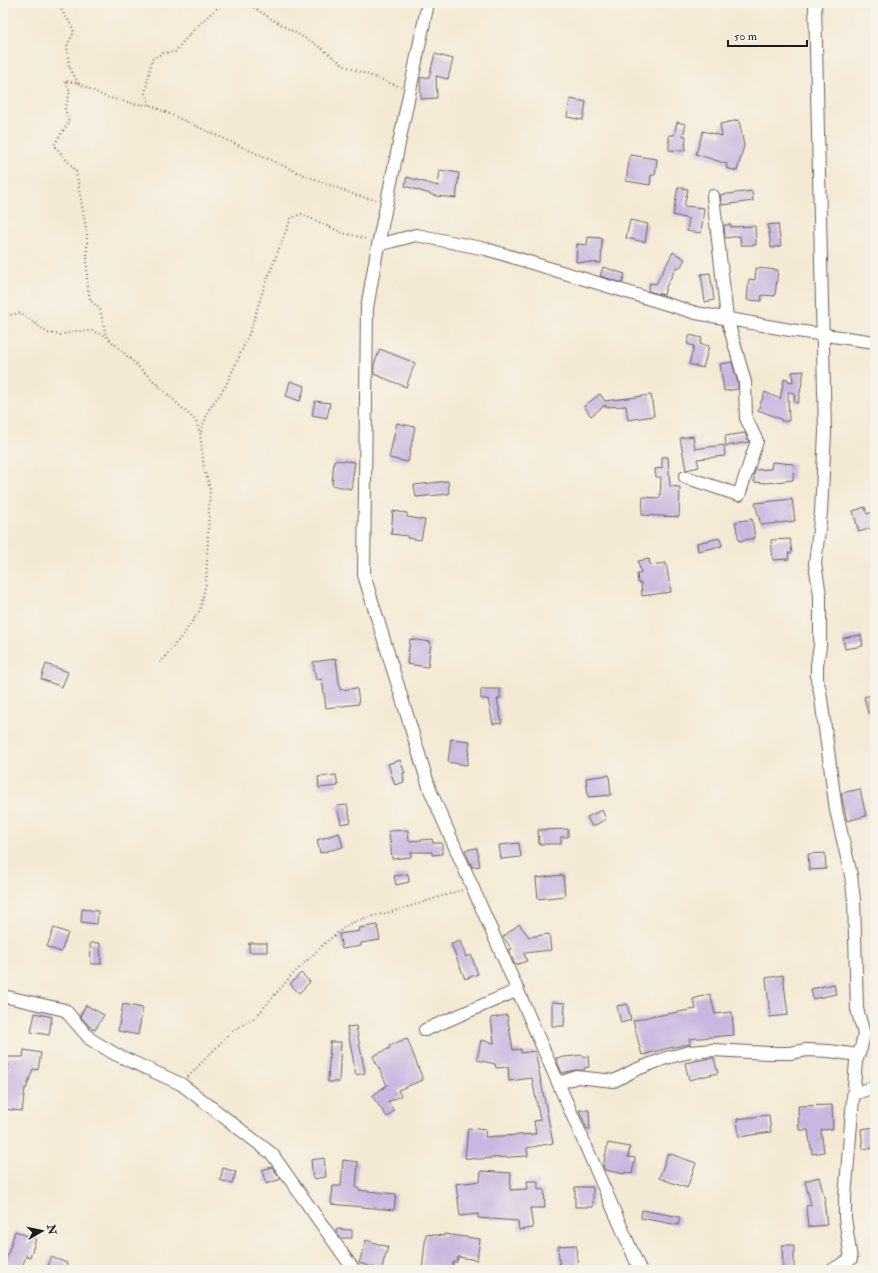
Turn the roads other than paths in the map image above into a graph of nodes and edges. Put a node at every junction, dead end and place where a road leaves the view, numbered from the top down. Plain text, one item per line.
1 (428, 3) edge
2 (815, 3) edge
3 (713, 196) dead end
4 (378, 245) junction
5 (727, 318) junction
6 (824, 334) junction
7 (875, 342) edge
8 (685, 477) dead end
9 (518, 990) junction
10 (3, 996) edge
11 (424, 1030) dead end
12 (858, 1055) junction
13 (559, 1082) junction
14 (875, 1088) edge
15 (854, 1094) junction
16 (853, 1265) edge
17 (354, 1270) edge
18 (640, 1270) edge
19 (832, 1270) edge

1 - 4 street
2 - 6 street
3 - 5 street
4 - 5 street
4 - 9 street
5 - 6 street
5 - 8 street
6 - 7 street
6 - 12 street
9 - 11 street
9 - 13 street
10 - 17 street
12 - 13 street
12 - 15 street
13 - 18 street
14 - 15 street
15 - 16 street
16 - 19 street

